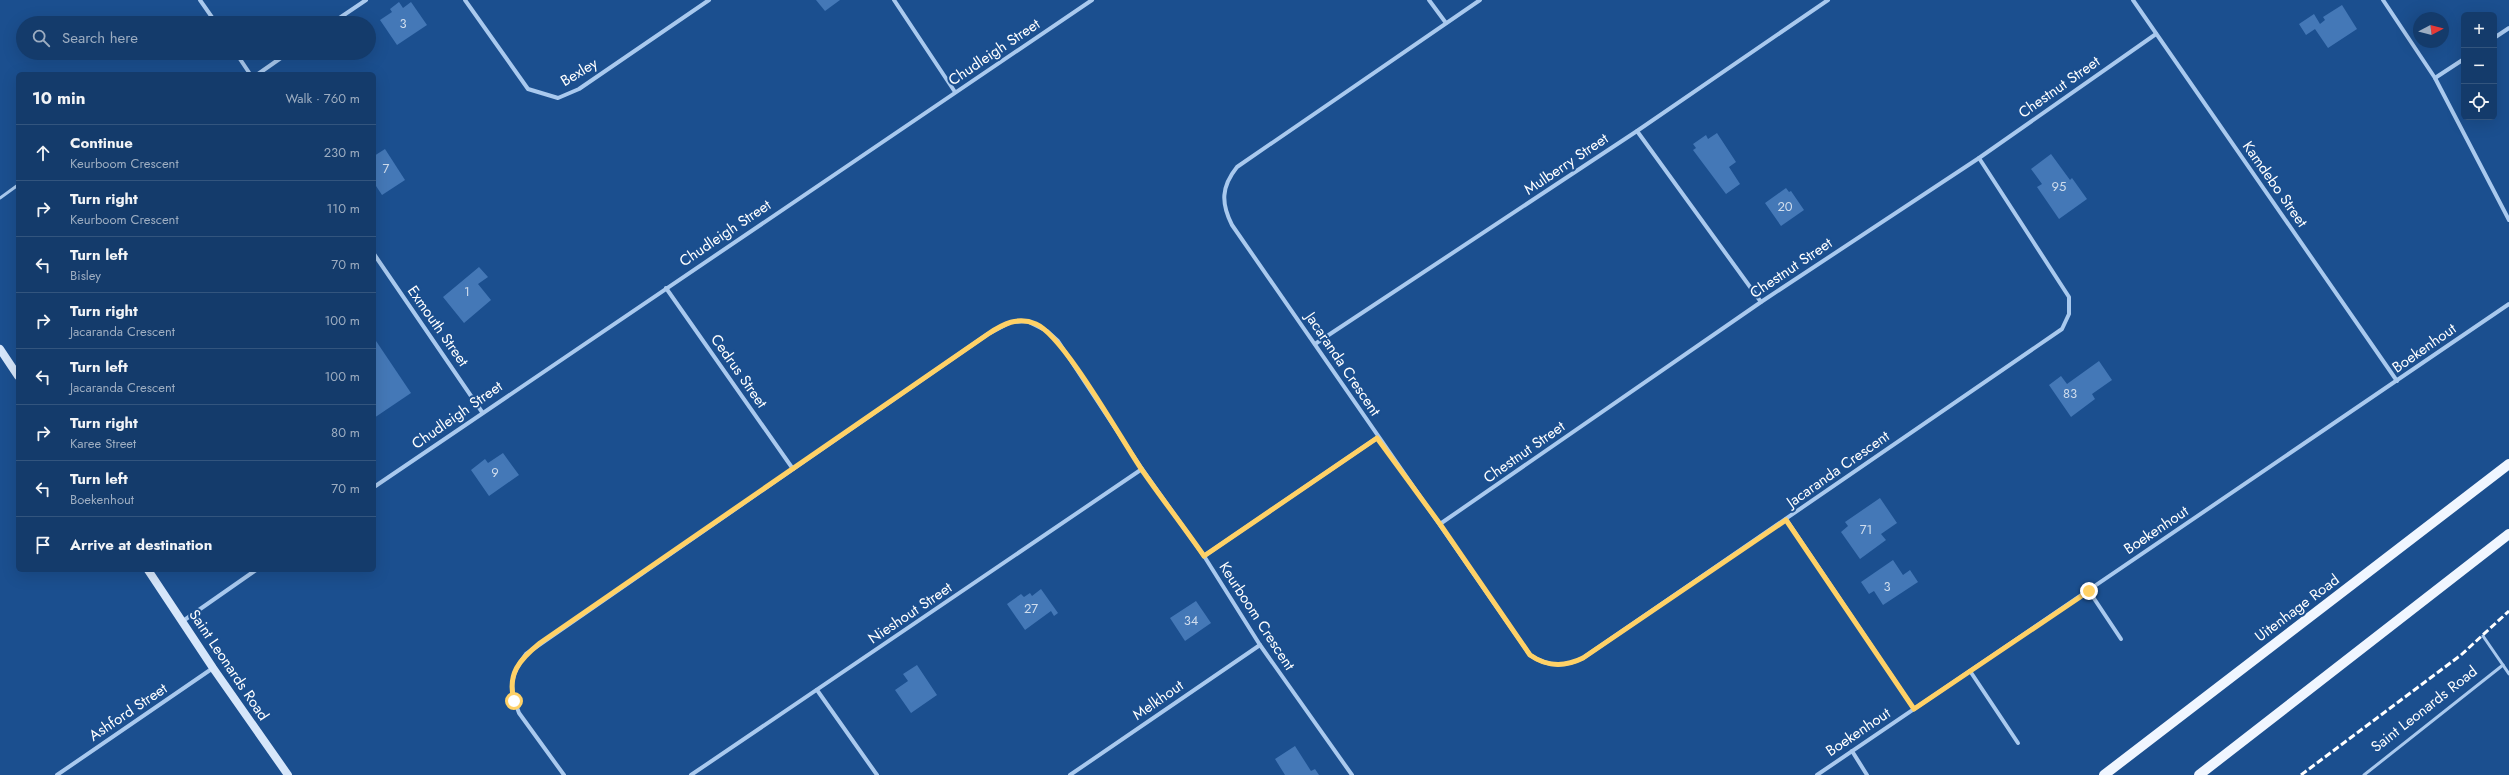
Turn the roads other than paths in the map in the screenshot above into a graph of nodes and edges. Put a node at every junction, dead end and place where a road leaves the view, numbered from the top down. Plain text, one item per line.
1 (200, 0) edge
2 (366, 0) edge
3 (465, 0) edge
4 (709, 0) edge
5 (894, 0) edge
6 (1092, 0) edge
7 (1430, 0) edge
8 (1480, 0) edge
9 (1828, 0) edge
10 (2133, 0) edge
11 (2382, 0) edge
12 (211, 16) edge
13 (342, 16) edge
14 (1446, 23) junction
15 (2509, 28) edge
16 (2156, 34) junction
17 (2497, 36) edge
18 (241, 60) edge
19 (278, 60) edge
20 (2461, 61) edge
21 (249, 72) edge
22 (261, 72) edge
23 (2435, 78) junction
24 (955, 92) junction
25 (1637, 131) junction
26 (1979, 158) junction
27 (16, 187) edge
28 (0, 198) edge
29 (2509, 220) edge
30 (376, 257) edge
31 (666, 288) junction
32 (1761, 302) junction
33 (2509, 304) edge
34 (1315, 344) junction
35 (0, 349) edge
36 (16, 373) edge
37 (2397, 381) junction
38 (482, 412) junction
39 (1377, 438) junction
40 (2509, 464) edge
41 (793, 469) junction
42 (1142, 470) junction
43 (376, 486) edge
44 (1786, 520) junction
45 (1440, 524) junction
46 (2509, 534) edge
47 (1204, 556) junction
48 (149, 572) edge
49 (253, 572) edge
50 (2089, 591) junction
51 (183, 621) junction
52 (2483, 636) dead end
53 (2121, 639) dead end
54 (1260, 644) junction
55 (2503, 665) junction
56 (213, 668) junction
57 (1970, 671) junction
58 (2509, 674) edge
59 (817, 690) junction
60 (1914, 709) junction
61 (2018, 743) dead end
62 (1852, 751) junction
63 (57, 775) edge
64 (288, 775) edge
65 (564, 775) edge
66 (691, 775) edge
67 (877, 775) edge
68 (1070, 775) edge
69 (1352, 775) edge
70 (1817, 775) edge
71 (1867, 775) edge
72 (2104, 775) edge
73 (2199, 775) edge
74 (2364, 775) edge

1 - 12 street
2 - 13 street
3 - 4 street, Bexley
5 - 24 street
6 - 24 street, Chudleigh Street
7 - 14 street
8 - 14 street, Jacaranda Crescent
9 - 25 street, Mulberry Street
10 - 16 street, Kamdebo Street
11 - 23 street
14 - 34 street, Jacaranda Crescent
15 - 17 street
16 - 26 street, Chestnut Street
16 - 37 street, Kamdebo Street
18 - 21 street
19 - 22 street
20 - 23 street
23 - 29 street
24 - 31 street, Chudleigh Street
25 - 32 street
25 - 34 street, Mulberry Street
26 - 32 street, Chestnut Street
26 - 44 street, Jacaranda Crescent
27 - 28 lane
30 - 38 street, Exmouth Street
31 - 38 street, Chudleigh Street
31 - 41 street, Cedrus Street
32 - 45 street, Chestnut Street
33 - 37 street, Boekenhout
34 - 39 street, Jacaranda Crescent
35 - 36 street
37 - 50 street, Boekenhout
38 - 43 street, Chudleigh Street
39 - 45 street, Jacaranda Crescent
39 - 47 street
40 - 72 main road, Uitenhage Road
41 - 42 street, Keurboom Crescent
41 - 65 street, Keurboom Crescent
42 - 47 street, Keurboom Crescent
42 - 59 street, Nieshout Street
44 - 45 street, Jacaranda Crescent
44 - 60 street
46 - 73 main road
47 - 54 street, Keurboom Crescent
48 - 51 street, Saint Leonards Road
49 - 51 street
50 - 53 street
50 - 57 street, Boekenhout
51 - 56 street, Saint Leonards Road
52 - 55 lane
54 - 68 street, Melkhout
54 - 69 street, Keurboom Crescent
55 - 58 lane
55 - 74 lane, Saint Leonards Road
56 - 63 street, Ashford Street
56 - 64 street, Saint Leonards Road
57 - 60 street, Boekenhout
57 - 61 street
59 - 66 street, Nieshout Street
59 - 67 street
60 - 62 street, Boekenhout
62 - 70 street, Boekenhout
62 - 71 street

